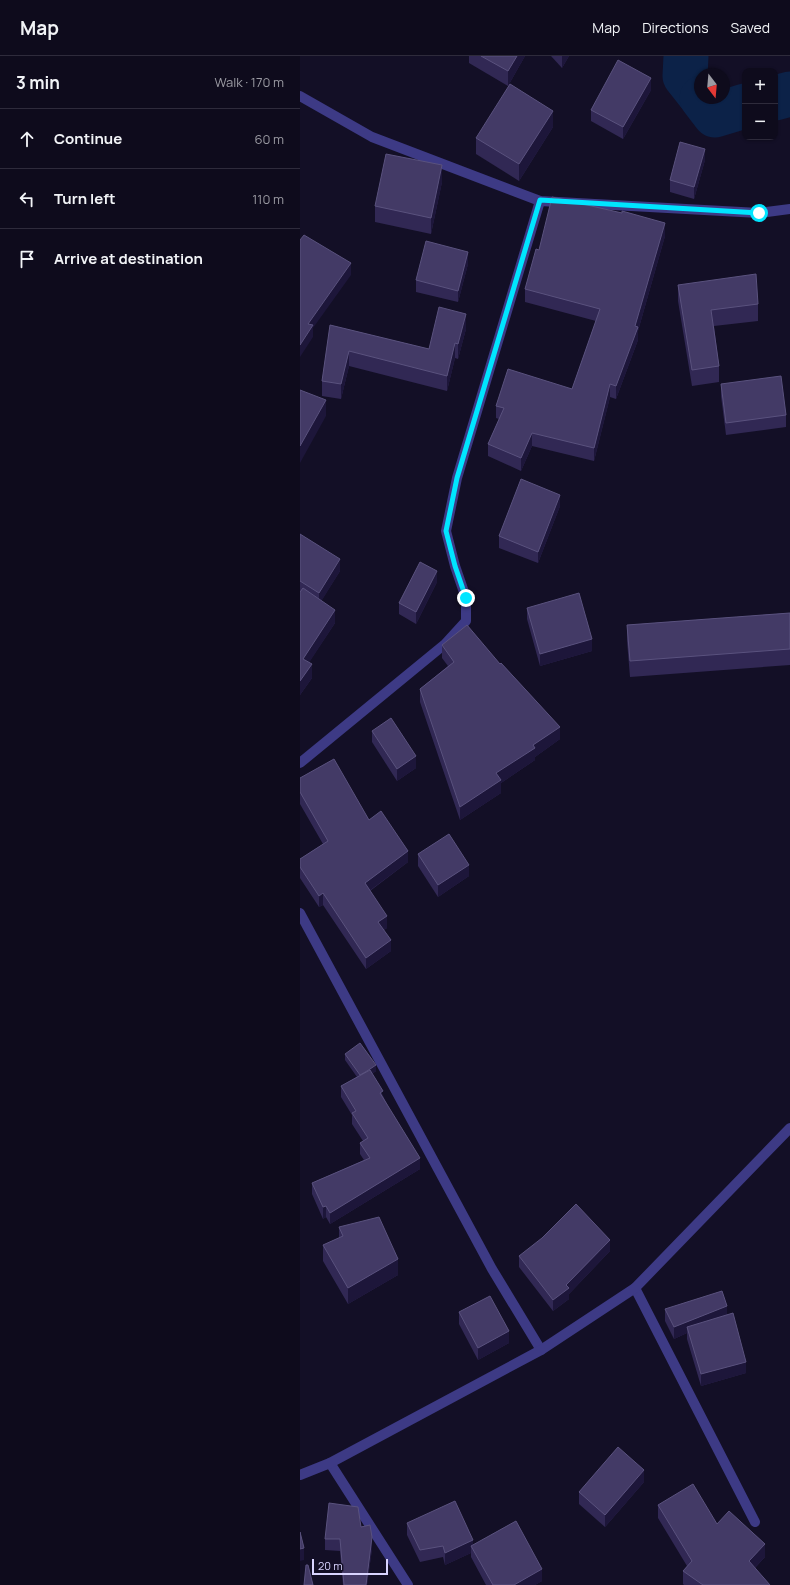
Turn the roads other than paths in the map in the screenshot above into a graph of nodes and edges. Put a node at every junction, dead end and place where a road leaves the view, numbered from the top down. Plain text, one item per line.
1 (300, 96) edge
2 (540, 200) junction
3 (790, 209) edge
4 (300, 764) edge
5 (300, 913) edge
6 (790, 1128) edge
7 (635, 1288) junction
8 (541, 1350) junction
9 (330, 1463) junction
10 (300, 1475) edge
11 (755, 1522) dead end
12 (408, 1585) edge

1 - 2 street
2 - 3 street
2 - 4 street
5 - 8 street
6 - 7 street
7 - 8 street
7 - 11 street
8 - 9 street
9 - 10 street
9 - 12 street

